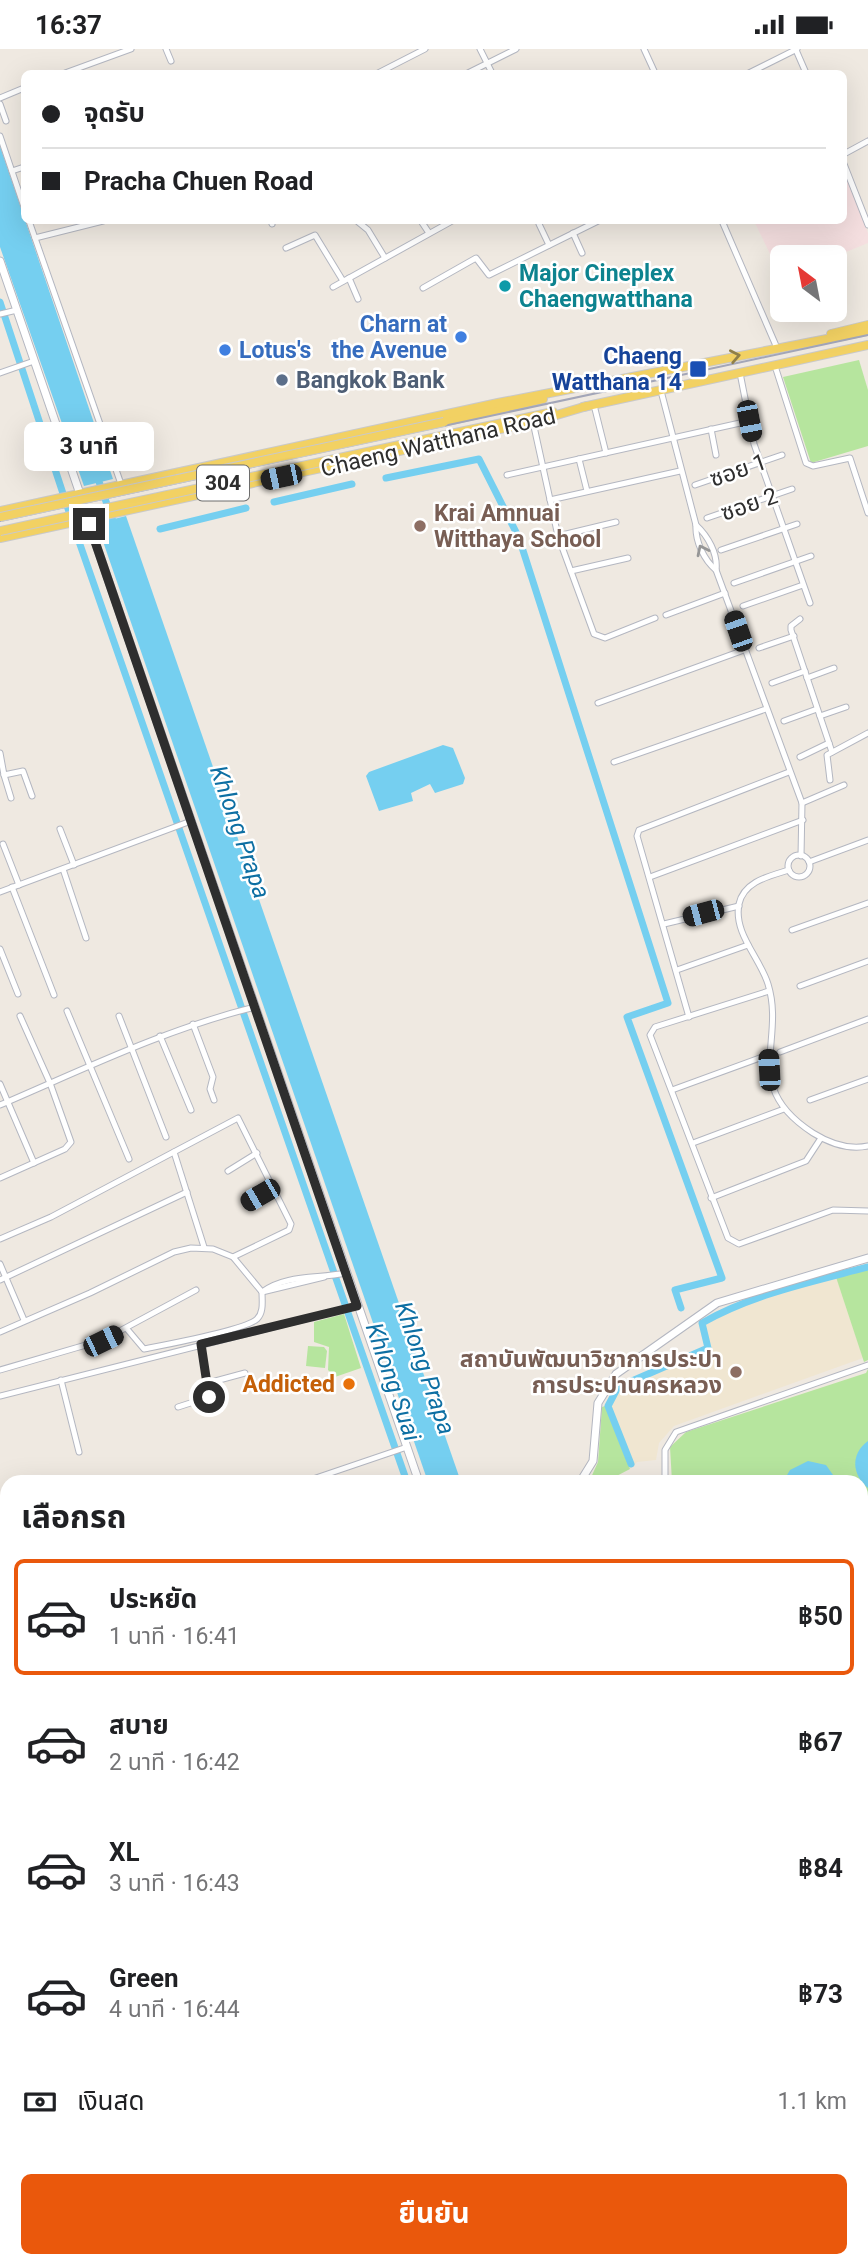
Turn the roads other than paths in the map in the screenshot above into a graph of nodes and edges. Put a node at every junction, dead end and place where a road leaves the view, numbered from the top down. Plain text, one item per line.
1 (131, 49) edge
2 (166, 49) edge
3 (425, 49) edge
4 (480, 49) edge
5 (516, 49) edge
6 (644, 49) edge
7 (797, 49) edge
8 (171, 61) dead end
9 (487, 64) junction
10 (73, 70) edge
11 (384, 70) edge
12 (474, 70) edge
13 (490, 70) edge
14 (654, 70) edge
15 (754, 70) edge
16 (805, 70) edge
17 (21, 90) edge
18 (0, 98) edge
19 (0, 104) edge
20 (6, 121) dead end
21 (0, 137) edge
22 (868, 141) edge
23 (847, 152) edge
24 (21, 168) edge
25 (12, 171) junction
26 (847, 172) edge
27 (21, 198) edge
28 (30, 224) edge
29 (91, 224) edge
30 (361, 224) edge
31 (423, 224) edge
32 (446, 224) edge
33 (592, 224) edge
34 (723, 224) edge
35 (539, 225) dead end
36 (868, 225) edge
37 (429, 233) junction
38 (572, 233) junction
39 (36, 238) junction
40 (549, 245) junction
41 (286, 248) dead end
42 (582, 253) dead end
43 (385, 258) junction
44 (0, 261) edge
45 (346, 280) junction
46 (333, 287) dead end
47 (424, 288) dead end
48 (358, 299) dead end
49 (14, 311) junction
50 (0, 314) edge
51 (868, 325) edge
52 (868, 331) edge
53 (808, 341) junction
54 (777, 348) junction
55 (868, 348) edge
56 (31, 362) junction
57 (775, 366) junction
58 (0, 373) edge
59 (740, 373) junction
60 (572, 390) junction
61 (661, 391) junction
62 (591, 405) junction
63 (749, 421) junction
64 (533, 422) junction
65 (711, 429) junction
66 (673, 437) junction
67 (306, 443) junction
68 (606, 453) junction
69 (716, 455) dead end
70 (782, 455) dead end
71 (579, 459) junction
72 (759, 463) junction
73 (198, 466) junction
74 (543, 468) junction
75 (307, 471) junction
76 (680, 471) junction
77 (507, 475) dead end
78 (121, 484) junction
79 (695, 485) dead end
80 (792, 489) dead end
81 (587, 491) junction
82 (201, 494) junction
83 (80, 495) junction
84 (771, 496) junction
85 (550, 500) junction
86 (0, 511) edge
87 (868, 513) edge
88 (0, 517) edge
89 (87, 518) junction
90 (706, 518) dead end
91 (616, 522) dead end
92 (797, 524) dead end
93 (783, 528) junction
94 (0, 531) edge
95 (558, 536) junction
96 (0, 538) edge
97 (721, 550) dead end
98 (811, 556) dead end
99 (628, 558) dead end
100 (795, 562) junction
101 (571, 571) junction
102 (734, 583) dead end
103 (803, 585) junction
104 (725, 593) junction
105 (810, 603) dead end
106 (743, 606) dead end
107 (666, 615) dead end
108 (655, 618) dead end
109 (800, 619) dead end
110 (793, 636) junction
111 (759, 648) dead end
112 (744, 650) junction
113 (834, 668) dead end
114 (806, 675) junction
115 (772, 683) dead end
116 (598, 703) dead end
117 (846, 707) dead end
118 (766, 709) junction
119 (818, 712) junction
120 (785, 721) dead end
121 (868, 733) edge
122 (829, 743) junction
123 (832, 752) junction
124 (0, 753) edge
125 (800, 757) dead end
126 (614, 762) dead end
127 (2, 772) edge
128 (789, 772) junction
129 (830, 780) dead end
130 (844, 786) dead end
131 (32, 796) dead end
132 (11, 798) dead end
133 (802, 803) junction
134 (803, 820) junction
135 (189, 822) junction
136 (60, 829) dead end
137 (868, 840) edge
138 (3, 844) dead end
139 (801, 856) junction
140 (809, 862) junction
141 (74, 865) junction
142 (63, 869) junction
143 (789, 870) junction
144 (650, 877) junction
145 (16, 886) junction
146 (0, 892) edge
147 (868, 903) edge
148 (738, 906) junction
149 (664, 924) junction
150 (792, 930) dead end
151 (86, 938) dead end
152 (748, 946) junction
153 (0, 949) edge
154 (868, 961) edge
155 (677, 970) junction
156 (800, 986) dead end
157 (769, 991) junction
158 (18, 994) dead end
159 (54, 995) dead end
160 (253, 1008) junction
161 (67, 1011) dead end
162 (20, 1016) dead end
163 (119, 1016) dead end
164 (689, 1017) junction
165 (868, 1019) edge
166 (193, 1024) junction
167 (160, 1036) junction
168 (133, 1047) junction
169 (780, 1052) dead end
170 (768, 1055) junction
171 (90, 1066) junction
172 (868, 1079) edge
173 (50, 1083) junction
174 (0, 1084) edge
175 (672, 1090) junction
176 (214, 1100) dead end
177 (810, 1100) dead end
178 (8, 1102) junction
179 (0, 1105) edge
180 (784, 1109) junction
181 (191, 1110) dead end
182 (166, 1137) dead end
183 (821, 1138) junction
184 (692, 1143) junction
185 (868, 1146) edge
186 (174, 1152) junction
187 (257, 1153) junction
188 (129, 1159) dead end
189 (34, 1163) junction
190 (228, 1171) dead end
191 (0, 1178) edge
192 (274, 1187) junction
193 (187, 1192) junction
194 (711, 1198) junction
195 (246, 1204) dead end
196 (868, 1211) edge
197 (0, 1240) edge
198 (204, 1247) junction
199 (233, 1257) junction
200 (868, 1258) edge
201 (0, 1264) edge
202 (342, 1274) junction
203 (3, 1279) edge
204 (196, 1290) dead end
205 (262, 1292) junction
206 (354, 1306) junction
207 (23, 1320) junction
208 (127, 1329) junction
209 (0, 1332) edge
210 (201, 1344) junction
211 (868, 1365) edge
212 (0, 1370) edge
213 (245, 1373) dead end
214 (61, 1380) junction
215 (208, 1383) junction
216 (0, 1396) edge
217 (178, 1407) dead end
218 (405, 1448) junction
219 (79, 1452) dead end
220 (325, 1475) edge
221 (416, 1475) edge
222 (584, 1475) edge
223 (666, 1475) edge

1 - 10 street
2 - 8 street
3 - 11 street
4 - 9 street
5 - 9 street
6 - 14 street
7 - 15 street
7 - 16 street
9 - 12 street
9 - 13 street
17 - 18 street
19 - 20 street
21 - 25 street
22 - 23 street
24 - 25 street
25 - 27 street
26 - 36 street
28 - 39 street
29 - 39 street
30 - 43 street
31 - 37 street
32 - 37 street
33 - 38 street
34 - 54 street
35 - 40 street
37 - 43 street
38 - 40 street
38 - 42 street
39 - 78 street
40 - 47 street
41 - 45 street
43 - 45 street
44 - 49 main road
45 - 46 street
45 - 48 street
49 - 50 street
49 - 56 main road
51 - 53 main road, Chaeng Watthana Road / 304
52 - 53 main road, Chaeng Watthana Road / 304
53 - 54 main road, Chaeng Watthana Road / 304
60 -> 54 main road, Chaeng Watthana Road / 304
55 - 57 main road, Chaeng Watthana Road / 304
56 - 58 street
56 - 83 main road
57 - 59 main road, Chaeng Watthana Road / 304
57 - 87 street
59 - 61 main road, Chaeng Watthana Road / 304
59 - 63 street
60 - 67 main road, Chaeng Watthana Road / 304
60 - 88 main road, Chaeng Watthana Road / 304, bridge
61 - 62 main road, Chaeng Watthana Road / 304
61 - 66 street
62 - 64 main road, Chaeng Watthana Road / 304
62 - 68 street
62 - 94 main road, Chaeng Watthana Road / 304, bridge
63 - 65 street
63 - 72 street
64 - 74 street
64 - 75 main road, Chaeng Watthana Road / 304
65 - 66 street
65 - 69 street
66 - 68 street
66 - 76 street
67 - 73 main road, Chaeng Watthana Road / 304
67 - 75 main road
68 - 71 street
70 - 72 street, ซอย 1
71 - 74 street
71 - 81 street
72 - 79 street, ซอย 1
72 - 84 street
73 - 78 main road, Chaeng Watthana Road / 304
73 - 82 main road
74 - 77 street
74 - 85 street
75 - 82 main road, Chaeng Watthana Road / 304
76 - 81 street
76 - 104 street
78 - 83 main road, Chaeng Watthana Road / 304
80 - 84 street, ซอย 2
81 - 85 street
82 - 89 main road, Chaeng Watthana Road / 304
83 - 86 main road, Chaeng Watthana Road / 304
84 - 90 street, ซอย 2
84 - 93 street
85 - 95 street
89 - 96 main road, Chaeng Watthana Road / 304
89 - 135 main road
91 - 95 street
92 - 93 street
93 - 97 street
93 - 100 street
95 - 101 street
98 - 100 street
99 - 101 street
100 - 102 street
100 - 103 street
101 - 108 street
103 - 105 street
103 - 106 street
104 - 107 street
104 - 112 street
109 - 110 street
110 - 111 street
110 - 114 street
112 - 116 street
112 - 118 street
113 - 114 street
114 - 115 street
114 - 119 street
117 - 119 street
118 - 126 street
118 - 128 street
119 - 120 street
119 - 122 street
121 - 123 street
122 - 123 street
122 - 125 street
123 - 129 street
124 - 127 street
127 - 131 street
127 - 132 street
128 - 133 street
128 - 144 street
130 - 133 street
133 - 134 street
134 - 139 street
134 - 144 street
135 - 141 street
135 - 160 main road
136 - 141 street
137 - 140 street
138 - 145 street
139 - 140 street
139 - 143 street
140 - 143 street
141 - 142 street
142 - 145 street
142 - 151 street
143 - 148 street
144 - 149 street
145 - 146 street
145 - 159 street
147 - 150 street
148 - 149 street
148 - 152 street
149 - 155 street
152 - 155 street
152 - 157 street
153 - 158 street
154 - 156 street
155 - 164 street
157 - 164 street
157 - 170 street
160 - 166 street
160 - 202 main road
161 - 171 street
162 - 173 street
163 - 168 street
164 - 175 street
165 - 169 street
166 - 167 street
166 - 176 street
167 - 168 street
167 - 181 street
168 - 171 street
168 - 182 street
170 - 175 street
170 - 180 street
171 - 173 street
171 - 188 street
172 - 177 street
173 - 178 street
173 - 189 street
174 - 178 street
175 - 184 street
178 - 179 street
178 - 189 street
180 - 183 street
180 - 184 street
183 - 185 street
183 - 194 street
184 - 194 street
186 - 187 street
186 - 193 street
186 - 197 street
187 - 190 street
187 - 192 street
189 - 191 street
192 - 195 street
192 - 199 street
193 - 198 street
193 - 203 street
194 - 196 street
198 - 199 street
198 - 207 street
199 - 205 street
200 - 222 main road
201 - 203 street
202 - 205 street
202 - 206 main road
203 - 207 street
204 - 208 street
205 - 208 street
206 - 210 street
206 - 218 main road
207 - 209 street
208 - 212 street
210 - 214 street
210 - 215 street
211 - 223 street
213 - 215 street
214 - 216 street
214 - 219 street
215 - 217 street
218 - 220 street
218 - 221 main road

